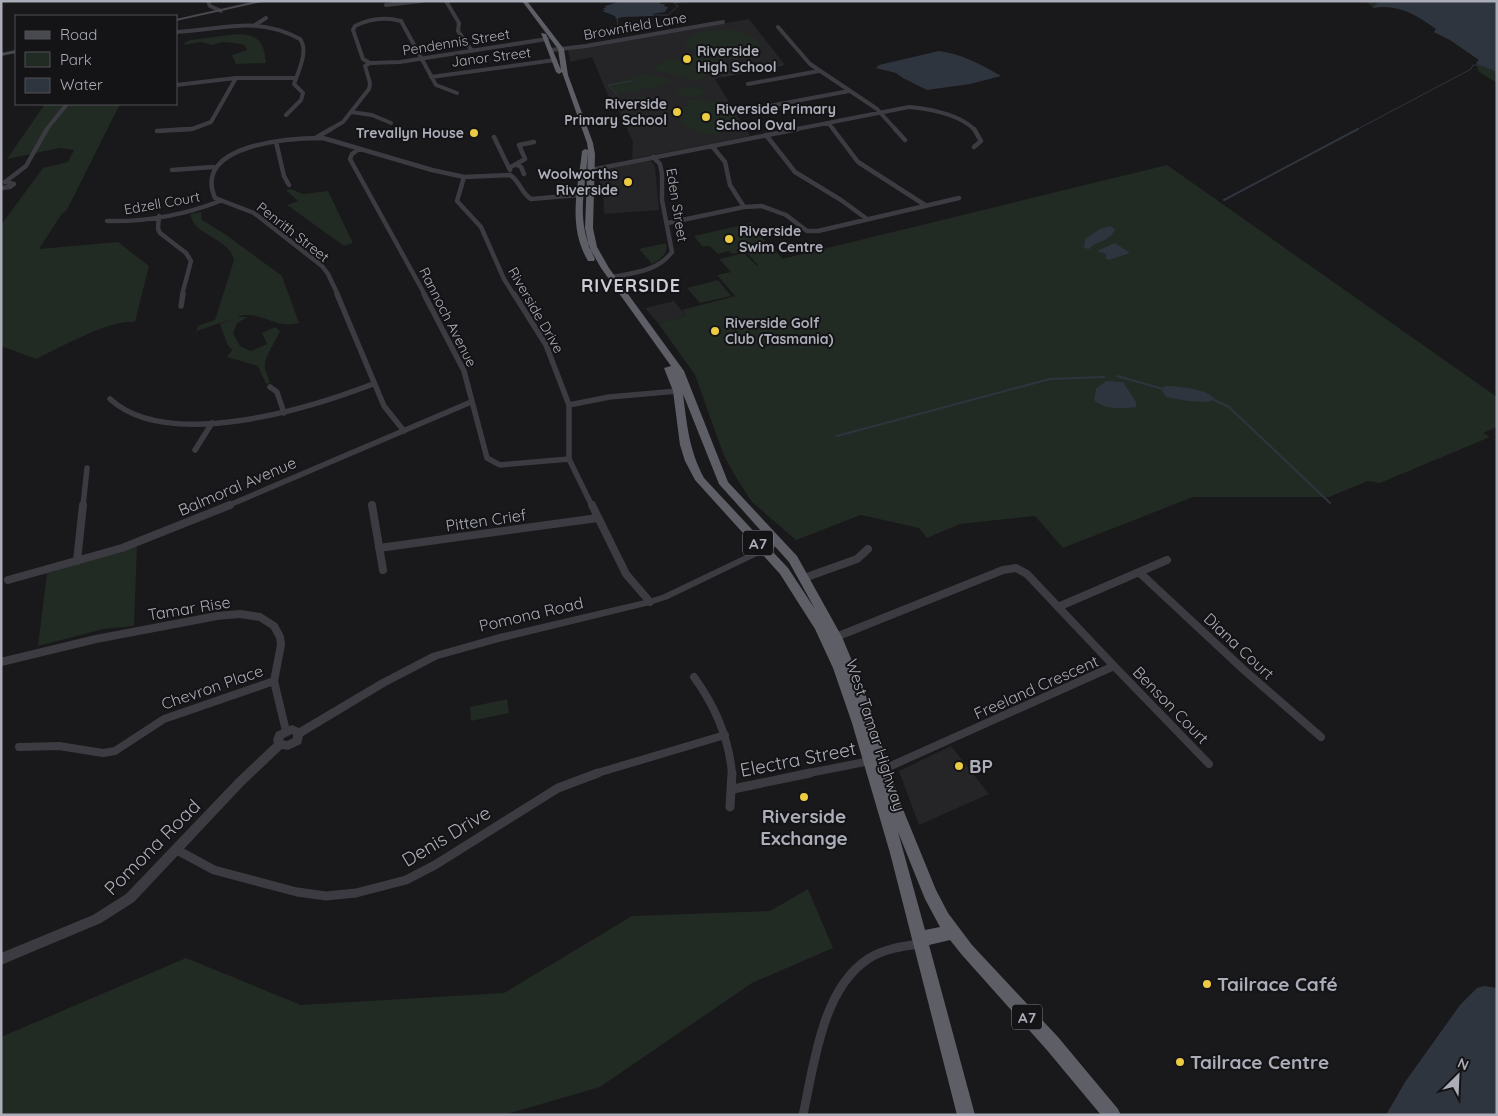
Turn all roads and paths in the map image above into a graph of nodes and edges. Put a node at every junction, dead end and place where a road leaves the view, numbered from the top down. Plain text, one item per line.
1 (208, 1) edge
2 (264, 1) edge
3 (421, 1) edge
4 (446, 1) edge
5 (519, 1) edge
6 (524, 1) edge
7 (386, 6) dead end
8 (221, 11) junction
9 (266, 18) dead end
10 (178, 20) edge
11 (723, 22) dead end
12 (255, 25) junction
13 (778, 27) dead end
14 (178, 32) edge
15 (553, 49) junction
16 (472, 51) junction
17 (15, 52) edge
18 (1, 54) edge
19 (420, 59) junction
20 (370, 63) junction
21 (819, 71) junction
22 (431, 77) junction
23 (236, 78) junction
24 (295, 78) junction
25 (748, 84) dead end
26 (178, 85) edge
27 (849, 91) junction
28 (457, 93) dead end
29 (66, 105) edge
30 (764, 107) dead end
31 (351, 112) junction
32 (879, 113) junction
33 (286, 115) dead end
34 (391, 123) dead end
35 (828, 123) junction
36 (157, 131) dead end
37 (766, 135) junction
38 (317, 137) junction
39 (494, 137) dead end
40 (905, 140) dead end
41 (276, 142) junction
42 (534, 142) dead end
43 (712, 146) junction
44 (974, 147) dead end
45 (359, 149) junction
46 (654, 157) junction
47 (517, 165) junction
48 (213, 167) junction
49 (509, 168) junction
50 (172, 170) dead end
51 (591, 170) junction
52 (510, 174) junction
53 (524, 174) dead end
54 (464, 176) junction
55 (13, 182) junction
56 (2, 184) edge
57 (289, 185) dead end
58 (1, 192) edge
59 (585, 195) junction
60 (959, 198) dead end
61 (220, 201) junction
62 (925, 205) junction
63 (744, 207) junction
64 (159, 216) junction
65 (867, 219) junction
66 (106, 221) dead end
67 (668, 223) junction
68 (612, 277) junction
69 (181, 306) dead end
70 (373, 384) junction
71 (270, 387) dead end
72 (678, 391) junction
73 (110, 399) dead end
74 (472, 402) junction
75 (569, 404) junction
76 (284, 413) junction
77 (212, 423) junction
78 (404, 431) junction
79 (195, 450) dead end
80 (569, 459) junction
81 (87, 468) dead end
82 (372, 505) dead end
83 (598, 518) junction
84 (779, 542) junction
85 (379, 548) junction
86 (764, 549) junction
87 (868, 549) dead end
88 (1166, 560) dead end
89 (77, 561) junction
90 (383, 570) dead end
91 (1140, 573) junction
92 (804, 578) junction
93 (8, 580) dead end
94 (650, 602) junction
95 (1058, 607) junction
96 (836, 637) junction
97 (1, 662) edge
98 (1114, 666) junction
99 (694, 677) dead end
100 (274, 681) junction
101 (286, 731) junction
102 (299, 733) junction
103 (725, 735) junction
104 (1321, 737) dead end
105 (280, 744) junction
106 (18, 747) dead end
107 (870, 761) junction
108 (1209, 764) dead end
109 (884, 768) junction
110 (733, 789) junction
111 (730, 807) dead end
112 (177, 850) junction
113 (952, 932) junction
114 (919, 941) junction
115 (1, 959) edge
116 (803, 1115) edge
117 (966, 1115) edge
118 (1112, 1115) edge

1 - 8 street
2 - 8 main road
3 - 7 street
4 - 16 street
5 - 15 highway, West Tamar Highway / A7
6 - 15 highway, West Tamar Highway / A7
8 - 10 main road
9 - 12 street
11 - 15 street, Brownfield Lane
12 - 14 street
12 - 24 street
13 - 21 street
15 - 16 street, Pendennis Street
15 - 22 street, Janor Street
15 - 51 highway, West Tamar Highway / A7
15 - 59 highway, West Tamar Highway / A7
16 - 19 street, Pendennis Street
17 - 18 main road
19 - 20 street, Pendennis Street
19 - 20 street
19 - 22 street
20 - 31 street
21 - 25 street
21 - 27 street
22 - 28 street
23 - 24 street
23 - 26 street
23 - 36 street
24 - 33 street
27 - 30 street
27 - 32 street
29 - 55 street
31 - 34 street
31 - 38 street
32 - 35 street
32 - 40 street
32 - 44 street
35 - 37 street
35 - 62 street
37 - 43 street
37 - 65 street
38 - 41 street
38 - 45 street
39 - 49 street
41 - 48 street
41 - 57 street
42 - 47 street
43 - 46 street
43 - 63 street
45 - 54 street
45 - 74 street, Rannoch Avenue
46 - 51 street
46 - 67 street, Eden Street
47 - 49 street
47 - 53 street
48 - 50 street
48 - 61 street
49 - 52 street
51 - 59 highway, West Tamar Highway / A7
52 - 54 street
52 - 59 street
54 - 75 street, Riverside Drive
55 - 56 street
55 - 58 street
59 - 68 highway, West Tamar Highway / A7
59 - 72 highway, West Tamar Highway / A7
60 - 62 street
61 - 64 street, Edzell Court
61 - 70 street, Penrith Street
62 - 65 street
63 - 65 street
63 - 67 street
64 - 66 street, Edzell Court
64 - 69 street
67 - 68 street, Eden Street
68 - 84 highway, West Tamar Highway / A7
70 - 76 street
70 - 78 street, Penrith Street
71 - 76 street
72 - 75 street
72 - 86 highway, West Tamar Highway / A7
73 - 77 street
74 - 78 street, Balmoral Avenue
74 - 80 street, Rannoch Avenue
75 - 80 street, Riverside Drive
76 - 77 street
77 - 79 street
78 - 89 street, Balmoral Avenue
80 - 83 street, Riverside Drive
81 - 89 street
82 - 85 street
83 - 85 street, Pitten Crief
83 - 94 street, Riverside Drive
84 - 86 street, Pomona Road
84 - 92 highway, West Tamar Highway / A7
85 - 90 street
86 - 94 street, Pomona Road
86 - 107 highway, West Tamar Highway / A7
87 - 92 street
88 - 91 street
89 - 93 street, Balmoral Avenue
91 - 95 street
91 - 104 street, Diana Court
92 - 96 highway, West Tamar Highway / A7
94 - 102 street, Pomona Road
95 - 96 street, Freeland Crescent
95 - 98 street, Freeland Crescent
96 - 109 highway, West Tamar Highway / A7
97 - 100 street, Tamar Rise
98 - 108 street, Benson Court
98 - 109 street, Freeland Crescent
99 - 103 street
100 - 101 street, Tamar Rise
100 - 106 street, Chevron Place
101 - 102 street
101 - 105 street
102 - 105 street
103 - 110 street
103 - 112 street, Denis Drive
105 - 112 street, Pomona Road
107 - 110 street, Electra Street
107 - 114 highway, West Tamar Highway / A7
109 - 113 highway, West Tamar Highway / A7
110 - 111 street
112 - 115 street, Pomona Road
113 - 114 highway
113 - 118 highway, A7
114 - 116 street
114 - 117 highway, West Tamar Highway / A7

